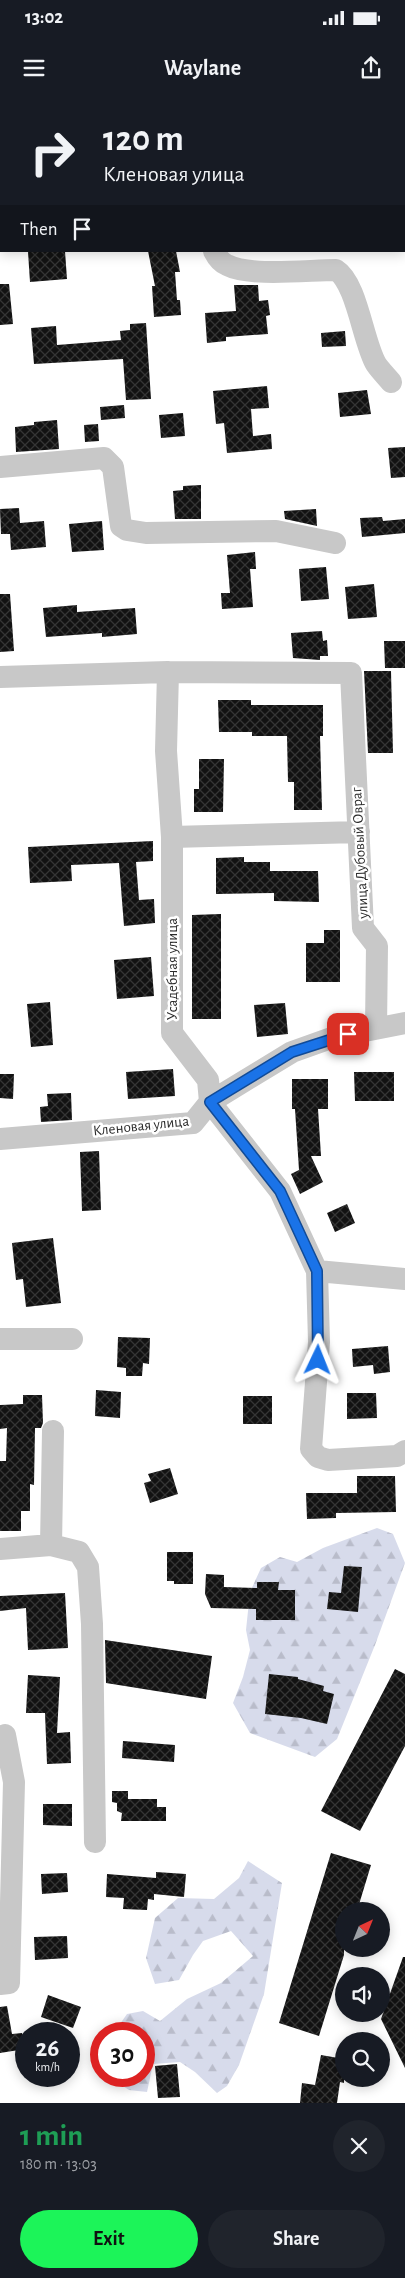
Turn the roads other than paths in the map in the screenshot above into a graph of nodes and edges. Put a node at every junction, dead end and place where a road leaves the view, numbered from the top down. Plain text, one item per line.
1 (214, 252) edge
2 (391, 382) dead end
3 (0, 467) edge
4 (335, 543) dead end
5 (168, 672) junction
6 (0, 677) edge
7 (358, 832) junction
8 (172, 837) junction
9 (405, 1023) edge
10 (376, 1028) junction
11 (210, 1102) junction
12 (0, 1139) edge
13 (317, 1271) junction
14 (405, 1279) edge
15 (0, 1339) edge
16 (72, 1339) dead end
17 (52, 1431) dead end
18 (405, 1451) edge
19 (51, 1545) junction
20 (0, 1549) edge
21 (5, 1735) dead end
22 (95, 1842) dead end
23 (0, 1984) edge

1 - 2 street
3 - 4 street
5 - 6 street
5 - 7 street, улица Дубовый Овраг
5 - 8 street, Усадебная улица
7 - 8 street
7 - 10 street, улица Дубовый Овраг
8 - 11 street, Усадебная улица
9 - 10 street, Кленовая улица
10 - 11 street, Кленовая улица
11 - 12 street, Кленовая улица
11 - 13 street, Усадебная улица
13 - 14 street
13 - 18 street, Усадебная улица
15 - 16 street
17 - 19 street
19 - 20 street
19 - 22 street
21 - 23 street

